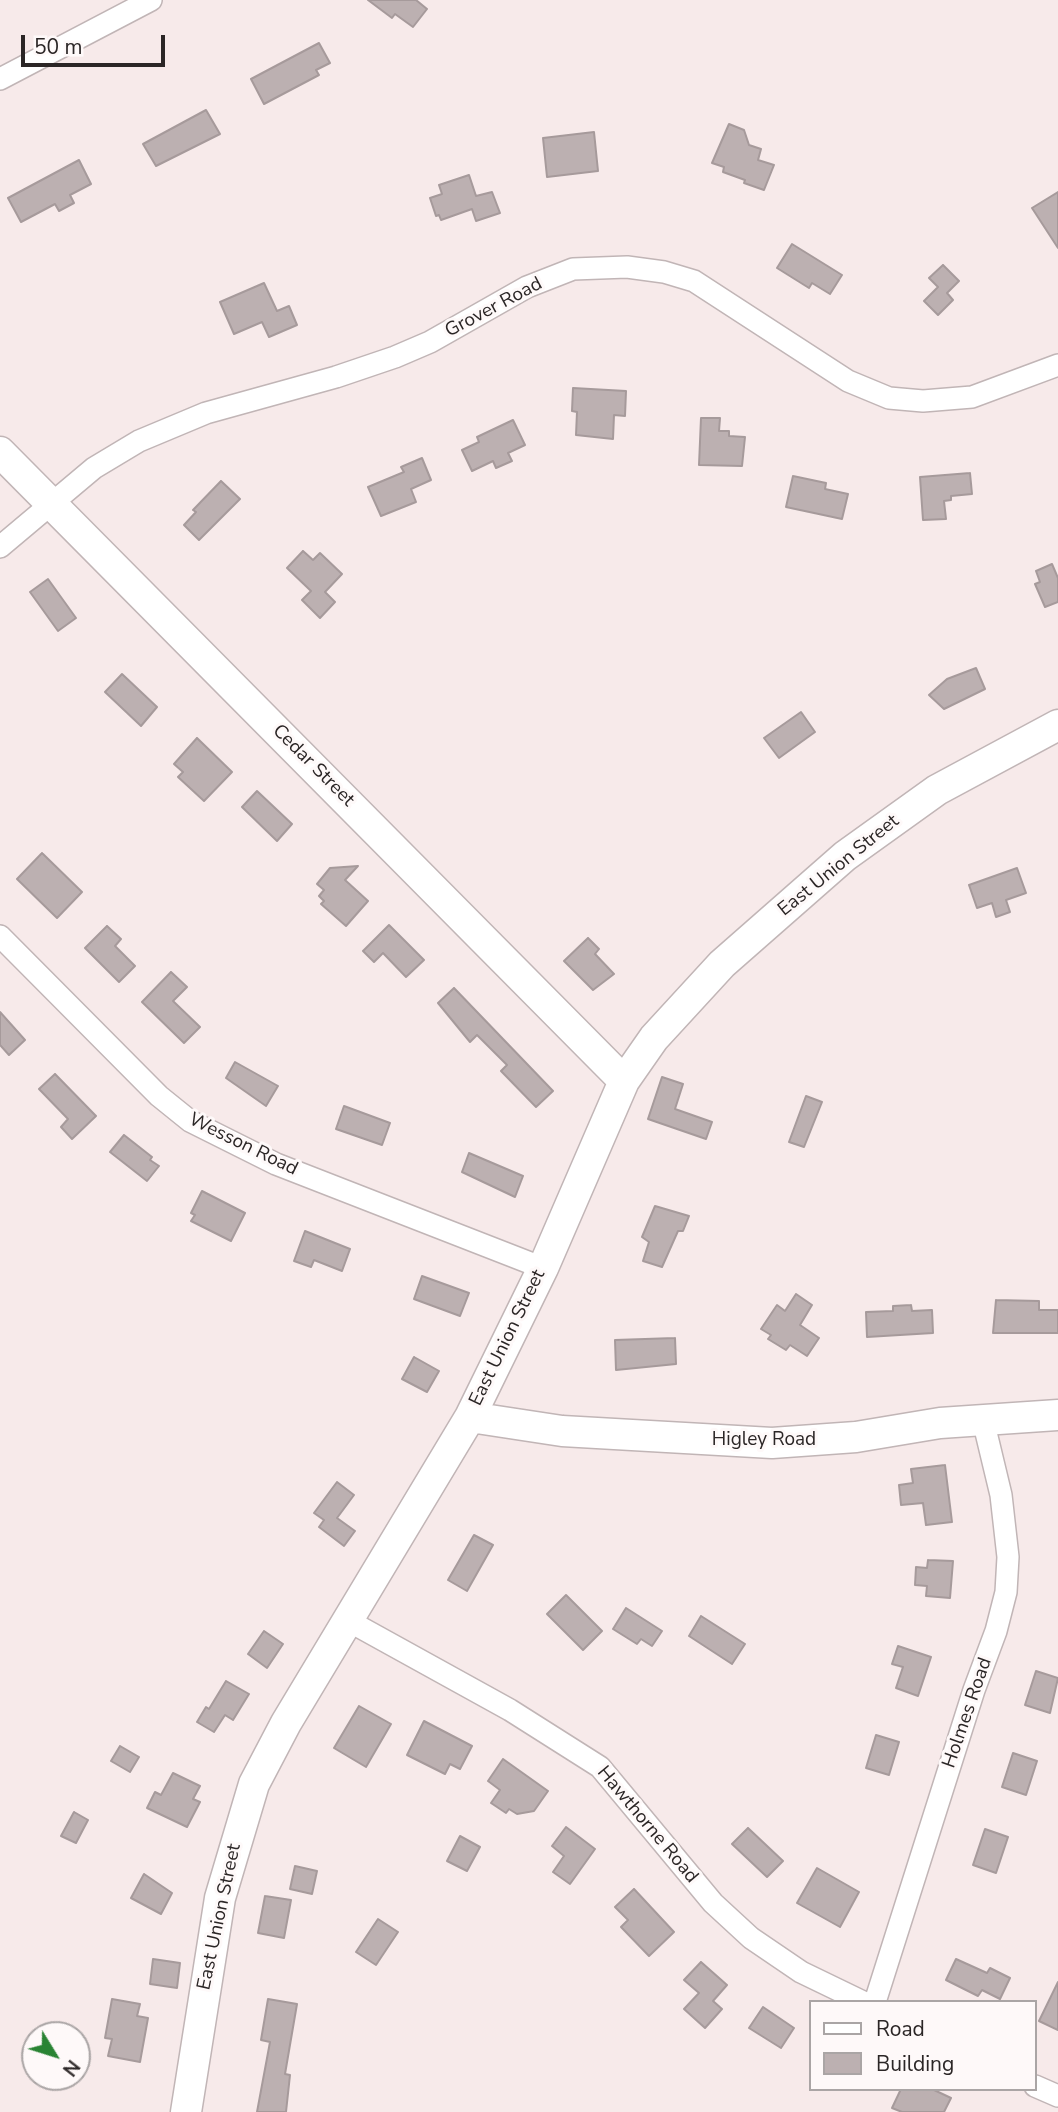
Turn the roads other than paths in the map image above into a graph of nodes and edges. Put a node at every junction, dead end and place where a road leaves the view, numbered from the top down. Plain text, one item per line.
1 (150, 0) edge
2 (0, 79) edge
3 (1058, 365) edge
4 (0, 452) edge
5 (53, 505) junction
6 (0, 547) edge
7 (1058, 725) edge
8 (0, 936) edge
9 (624, 1081) junction
10 (543, 1268) junction
11 (1058, 1415) edge
12 (470, 1418) junction
13 (983, 1419) junction
14 (347, 1620) junction
15 (859, 2000) edge
16 (876, 2000) edge
17 (1037, 2086) edge
18 (1058, 2096) edge
19 (186, 2112) edge

1 - 2 street
3 - 5 street, Grover Road
4 - 5 street, Cedar Street
5 - 6 street, Grover Road
5 - 9 street, Cedar Street
7 - 9 street, East Union Street
8 - 10 street, Wesson Road
9 - 10 street, East Union Street
10 - 12 street, East Union Street
11 - 13 street, Higley Road
12 - 13 street, Higley Road
12 - 14 street, East Union Street
13 - 16 street, Holmes Road
14 - 15 street, Hawthorne Road
14 - 19 street, East Union Street
17 - 18 street

